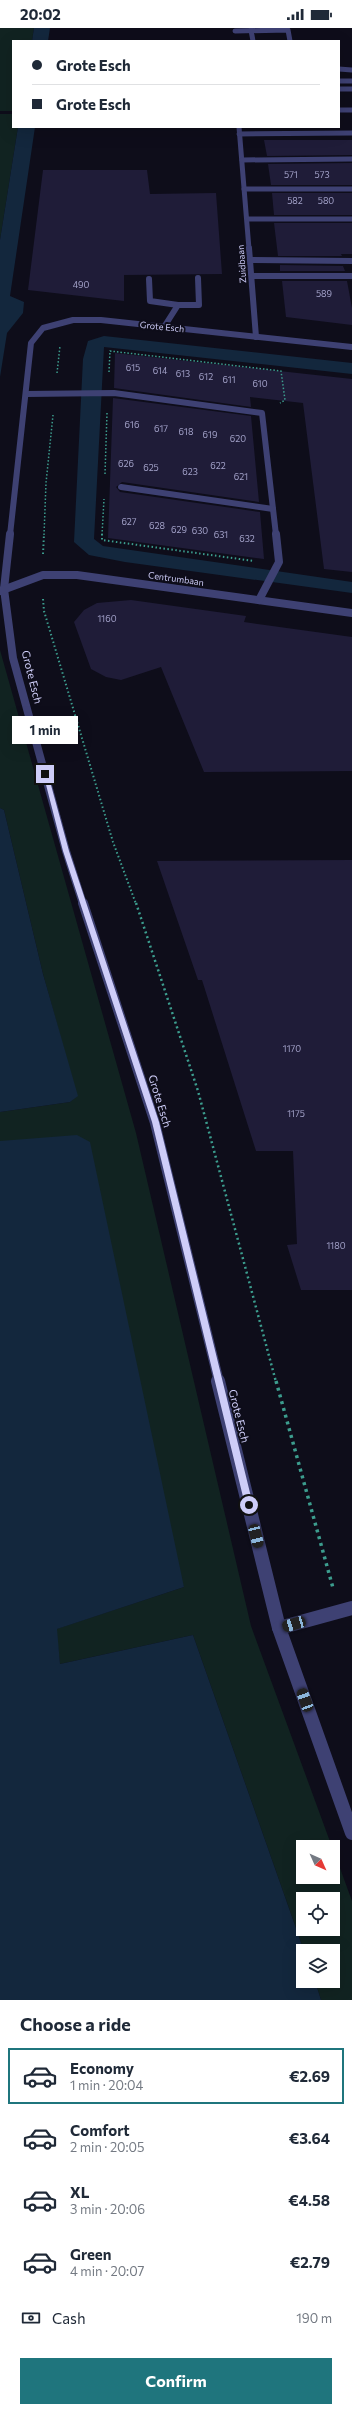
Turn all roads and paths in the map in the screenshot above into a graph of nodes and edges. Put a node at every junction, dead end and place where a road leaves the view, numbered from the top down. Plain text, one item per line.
1 (251, 30) junction
2 (235, 31) dead end
3 (253, 40) edge
4 (290, 40) edge
5 (340, 69) edge
6 (352, 71) edge
7 (340, 81) edge
8 (352, 81) edge
9 (340, 89) edge
10 (352, 89) edge
11 (340, 110) edge
12 (352, 110) edge
13 (239, 128) edge
14 (352, 133) edge
15 (240, 134) junction
16 (352, 159) edge
17 (242, 160) junction
18 (244, 189) junction
19 (352, 189) edge
20 (248, 219) junction
21 (352, 219) edge
22 (251, 260) junction
23 (352, 261) edge
24 (252, 276) junction
25 (352, 276) edge
26 (198, 278) dead end
27 (149, 279) dead end
28 (178, 305) junction
29 (164, 327) junction
30 (256, 337) junction
31 (352, 347) edge
32 (106, 393) junction
33 (26, 394) junction
34 (262, 413) junction
35 (104, 478) dead end
36 (122, 487) dead end
37 (104, 494) dead end
38 (273, 509) junction
39 (277, 566) junction
40 (42, 575) junction
41 (2, 590) edge
42 (259, 600) junction
43 (352, 613) edge
44 (346, 1609) edge
45 (279, 1628) junction
46 (352, 1833) edge

1 - 2 street
1 - 3 street
1 - 4 street
5 - 6 street
7 - 8 street
9 - 10 street
11 - 12 street
13 - 15 street, Zuidbaan
14 - 15 street
15 - 17 street, Zuidbaan
16 - 17 street
17 - 18 street, Zuidbaan
18 - 19 street
18 - 20 street, Zuidbaan
20 - 21 street
20 - 22 street, Zuidbaan
22 - 23 street
22 - 24 street, Zuidbaan
24 - 25 street
24 - 30 street, Zuidbaan
26 - 28 street
27 - 28 street
28 - 29 street
29 - 30 street, Grote Esch
29 - 33 street, Grote Esch
30 - 31 street, Grote Esch
32 - 33 street
32 - 34 street
32 - 34 path
32 - 35 path
33 - 41 street, Grote Esch
34 - 38 street
36 - 38 street
37 - 39 path
38 - 39 street
39 - 42 street
40 - 41 street, Centrumbaan
40 - 42 street, Centrumbaan
40 - 44 path
41 - 45 street, Grote Esch
42 - 43 street, Centrumbaan
44 - 45 street
45 - 46 street, Grote Esch

